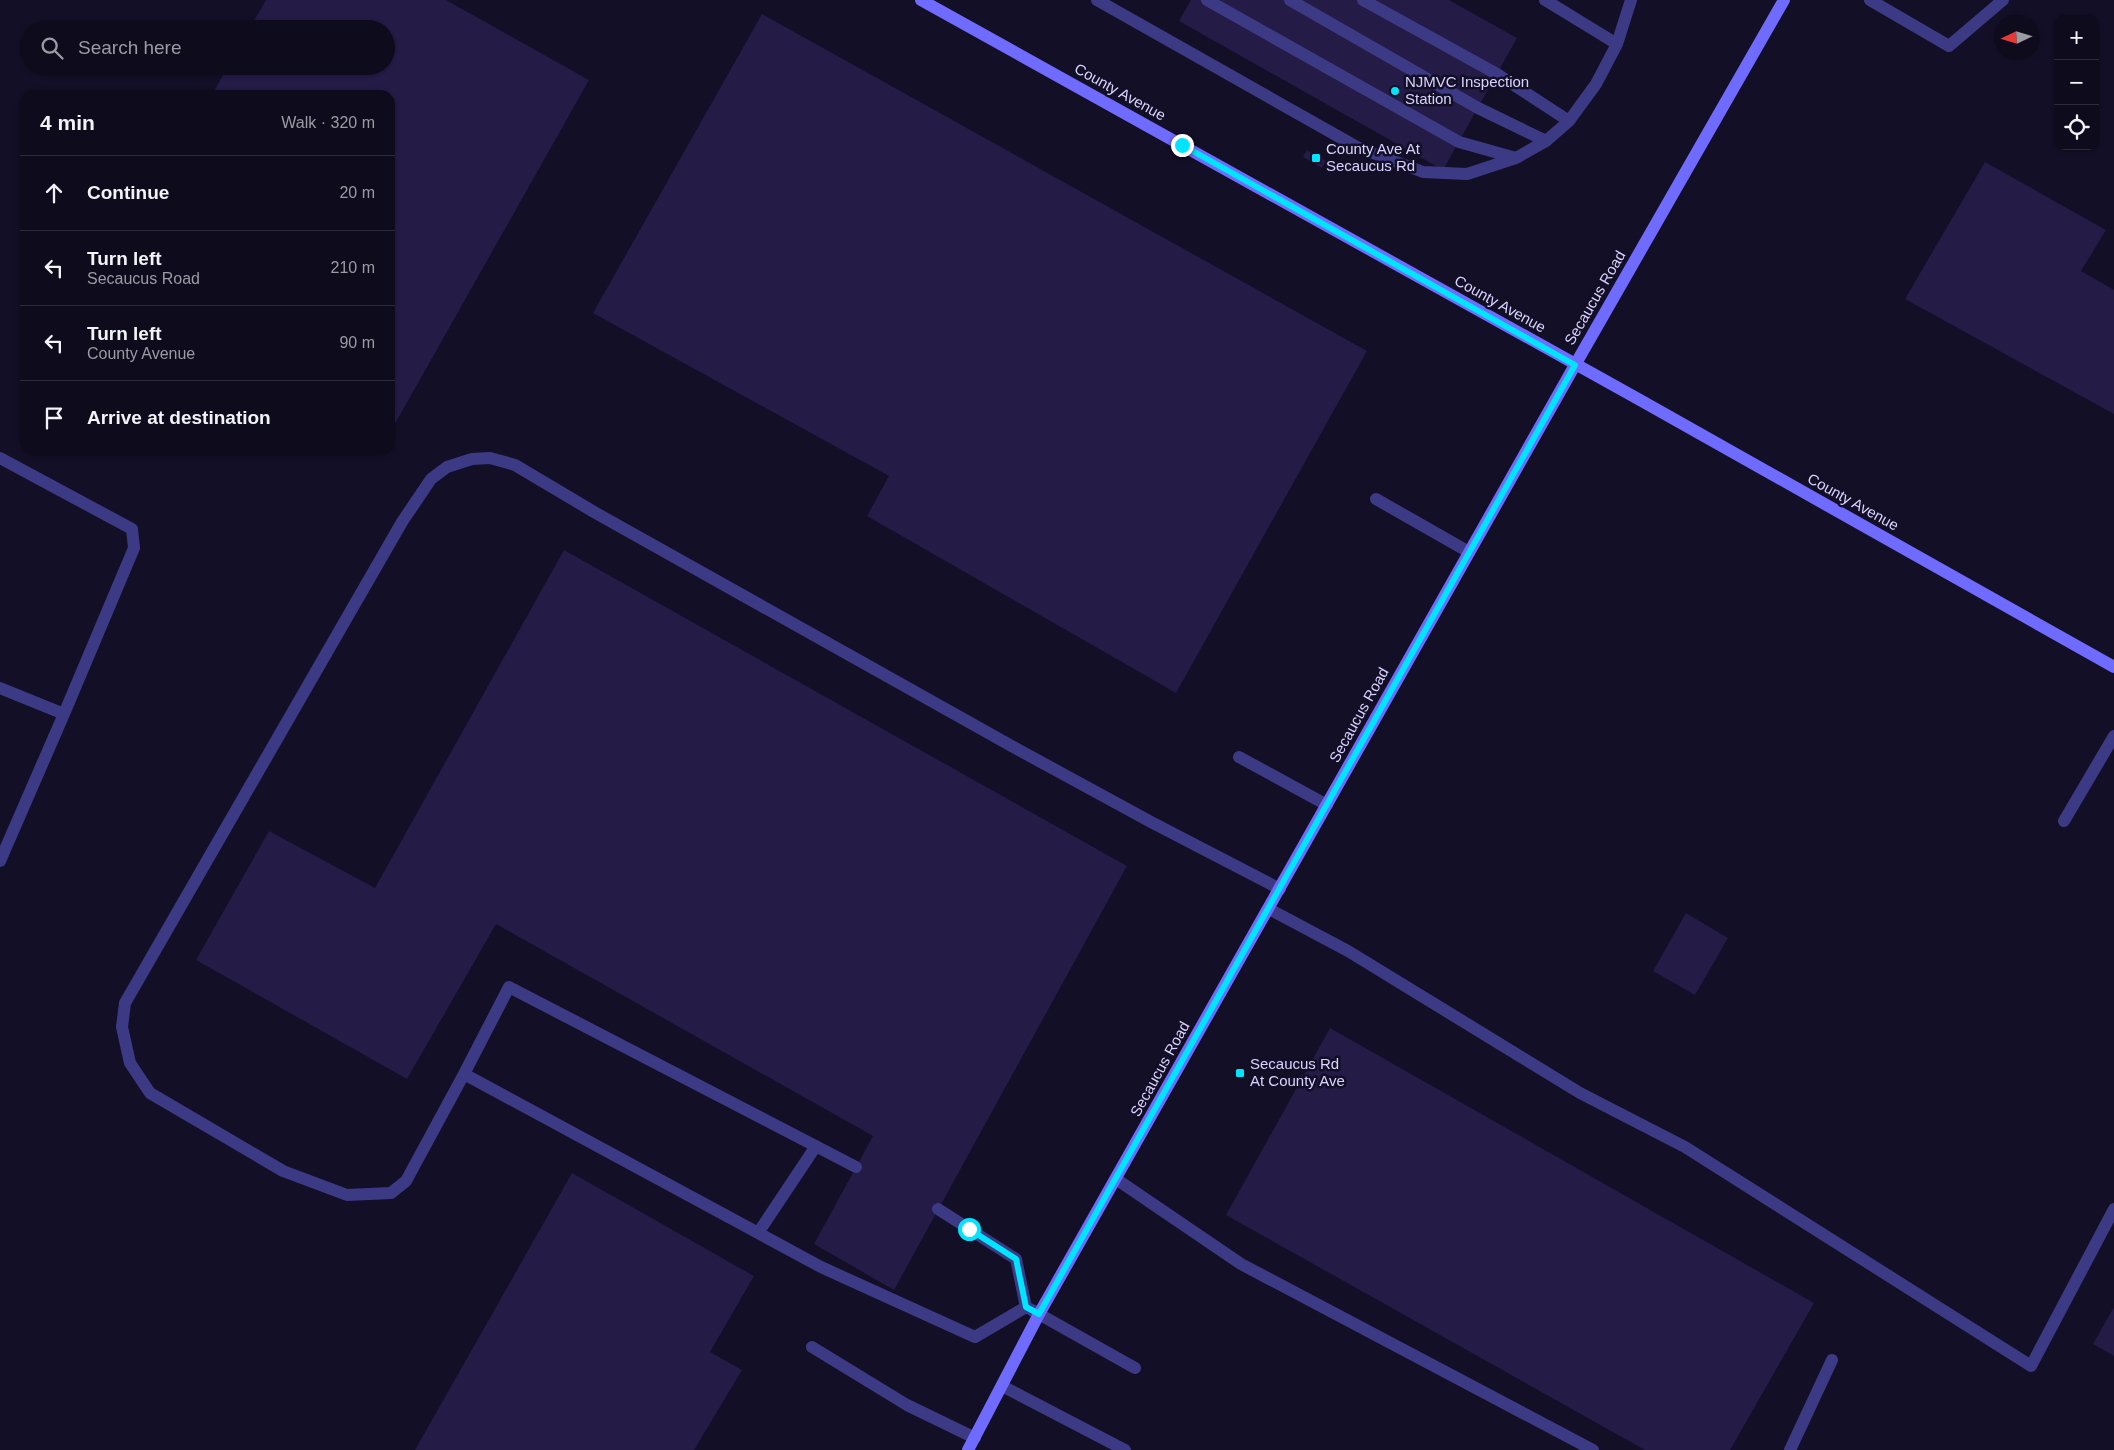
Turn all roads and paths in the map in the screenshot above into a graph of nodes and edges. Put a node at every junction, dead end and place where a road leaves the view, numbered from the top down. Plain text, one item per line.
1 (921, 0) edge
2 (1097, 0) edge
3 (1207, 0) edge
4 (1290, 0) edge
5 (1364, 0) edge
6 (1545, 0) edge
7 (1631, 0) edge
8 (1784, 0) edge
9 (1870, 0) edge
10 (2003, 0) edge
11 (1617, 44) junction
12 (1569, 121) junction
13 (1546, 141) junction
14 (1516, 158) junction
15 (1575, 365) junction
16 (0, 458) edge
17 (1376, 500) dead end
18 (1469, 552) junction
19 (2114, 668) edge
20 (0, 688) edge
21 (64, 714) junction
22 (2114, 736) edge
23 (1239, 757) dead end
24 (1327, 805) junction
25 (2064, 821) dead end
26 (0, 861) edge
27 (1280, 889) junction
28 (1269, 909) junction
29 (464, 1074) junction
30 (816, 1146) junction
31 (856, 1167) dead end
32 (1116, 1179) junction
33 (938, 1209) dead end
34 (2114, 1209) edge
35 (758, 1233) junction
36 (1026, 1307) junction
37 (1039, 1314) junction
38 (812, 1347) dead end
39 (1832, 1360) dead end
40 (1135, 1368) dead end
41 (1002, 1386) junction
42 (975, 1438) junction
43 (968, 1450) edge
44 (1125, 1450) edge
45 (1592, 1450) edge
46 (1790, 1450) edge

1 - 15 main road, County Avenue
2 - 14 lane
3 - 14 lane
4 - 13 lane
5 - 12 lane
6 - 11 lane
7 - 11 lane
8 - 15 main road, Secaucus Road
9 - 10 lane
11 - 12 lane
12 - 13 lane
13 - 14 lane
15 - 18 main road, Secaucus Road
15 - 19 main road, County Avenue
16 - 21 lane
17 - 18 lane
18 - 24 main road, Secaucus Road
20 - 21 lane
21 - 26 lane
22 - 25 lane
23 - 24 lane
24 - 27 main road, Secaucus Road
27 - 28 main road, Secaucus Road
27 - 29 lane
28 - 32 main road, Secaucus Road
28 - 34 lane
29 - 30 lane
29 - 35 lane
30 - 31 lane
30 - 35 lane
32 - 37 main road, Secaucus Road
32 - 45 lane
33 - 36 lane
35 - 36 lane
36 - 37 lane
37 - 40 lane
37 - 41 main road, Secaucus Road
38 - 42 lane
39 - 46 lane
41 - 42 main road, Secaucus Road
41 - 44 lane
42 - 43 main road, Secaucus Road

